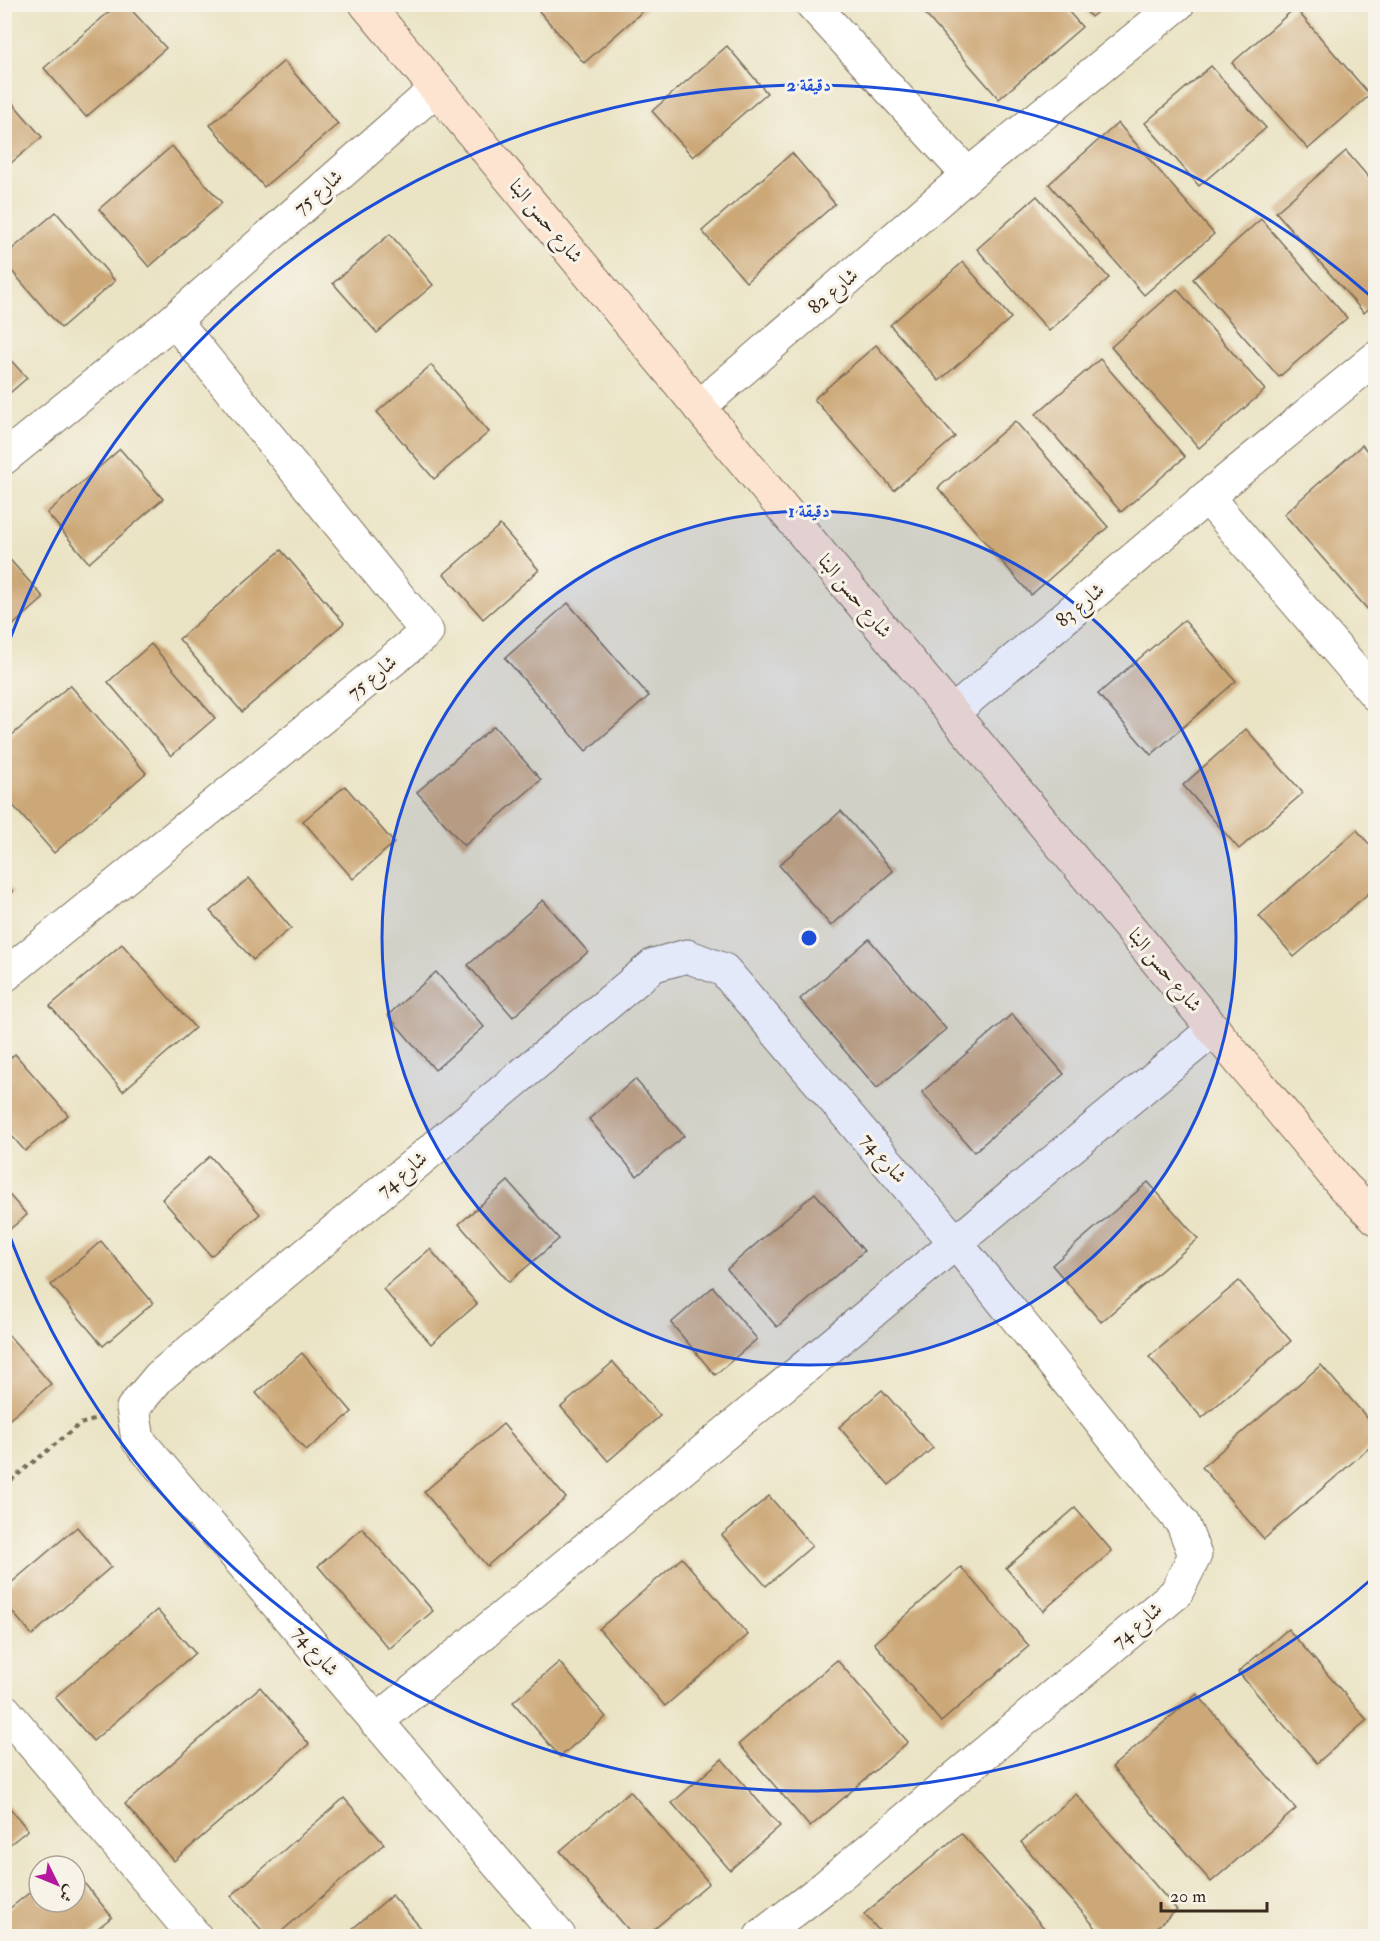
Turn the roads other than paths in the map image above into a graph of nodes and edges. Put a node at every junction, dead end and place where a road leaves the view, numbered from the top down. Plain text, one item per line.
1 (366, 4) edge
2 (812, 4) edge
3 (1178, 4) edge
4 (436, 89) junction
5 (968, 175) junction
6 (174, 320) junction
7 (1376, 358) edge
8 (699, 407) junction
9 (4, 458) edge
10 (1207, 497) junction
11 (1376, 695) edge
12 (952, 713) junction
13 (4, 975) edge
14 (1214, 1029) junction
15 (1344, 1187) junction
16 (1376, 1218) edge
17 (1376, 1240) edge
18 (956, 1243) junction
19 (4, 1710) edge
20 (376, 1722) junction
21 (195, 1936) edge
22 (559, 1936) edge
23 (761, 1936) edge

1 - 4 street, شارع حسن البنا
2 - 5 street
3 - 5 street, شارع 82
4 - 6 street, شارع 75
4 - 8 street, شارع حسن البنا
5 - 8 street, شارع 82
6 - 9 street, شارع 75
6 - 13 street, شارع 75
7 - 10 street, شارع 83
8 - 12 street, شارع حسن البنا
10 - 11 street
10 - 12 street, شارع 83
12 - 14 street, شارع حسن البنا
14 - 15 street, شارع حسن البنا
14 - 18 street
15 - 16 street, شارع حسن البنا
15 - 17 street, شارع حسن البنا
18 - 20 street
18 - 20 street, شارع 74
18 - 23 street, شارع 74
19 - 21 street
20 - 22 street, شارع 74

